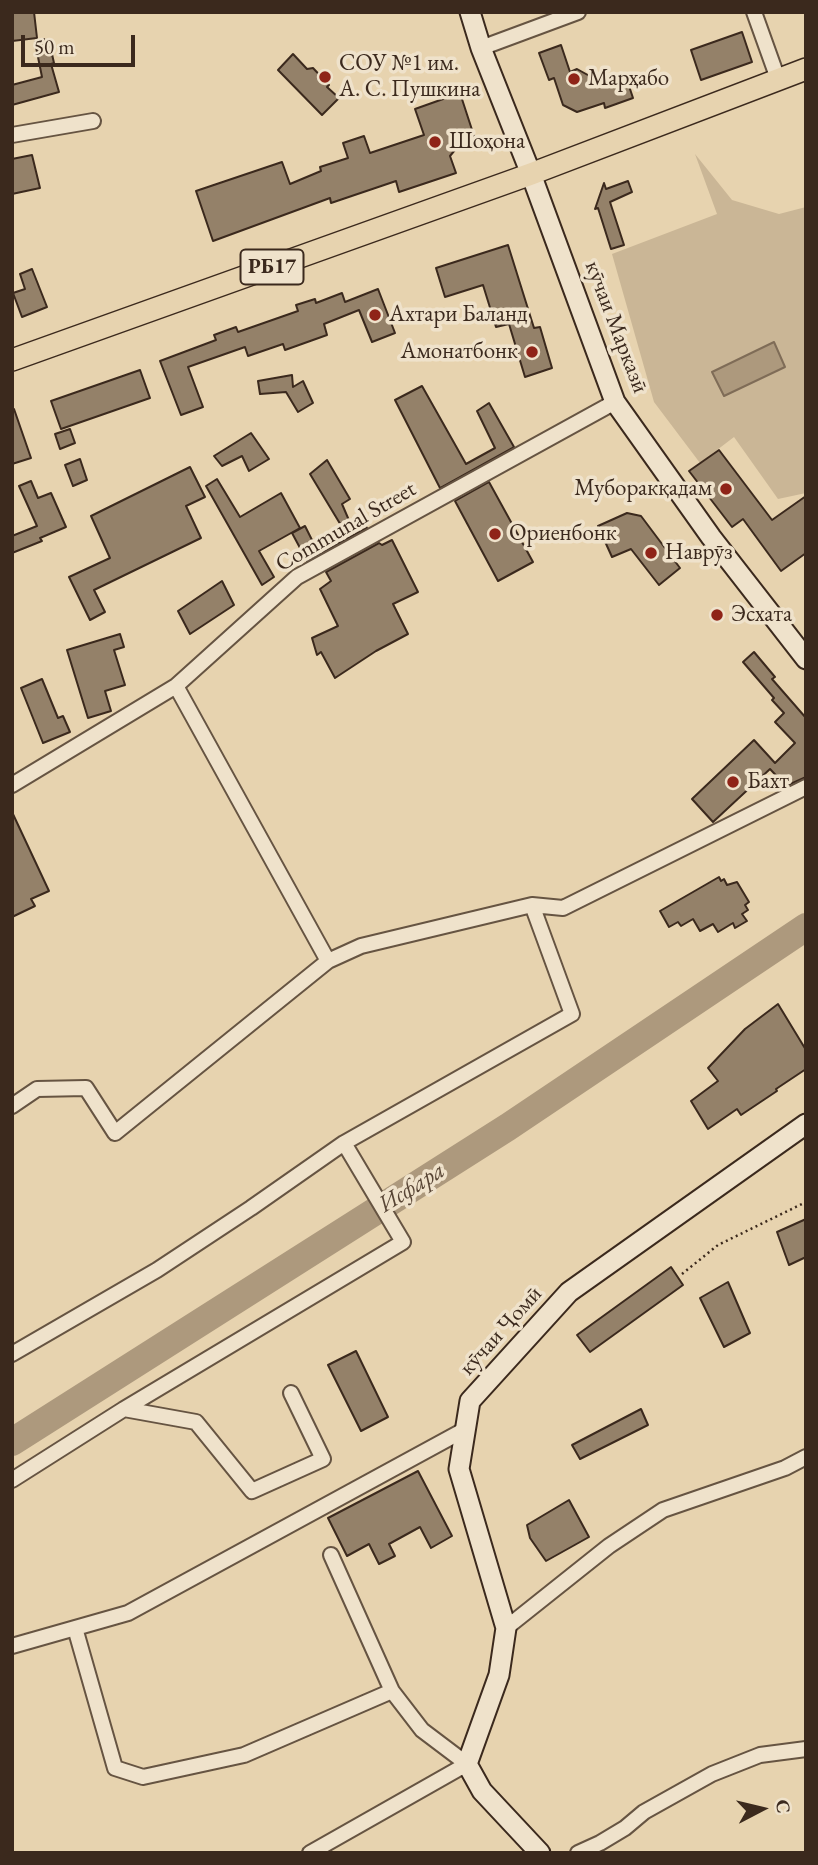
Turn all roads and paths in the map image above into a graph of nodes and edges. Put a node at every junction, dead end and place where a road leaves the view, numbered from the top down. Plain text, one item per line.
1 (470, 12) edge
2 (578, 12) edge
3 (754, 12) edge
4 (481, 48) junction
5 (806, 69) edge
6 (778, 79) junction
7 (93, 121) dead end
8 (12, 135) edge
9 (531, 174) junction
10 (12, 360) edge
11 (615, 402) junction
12 (806, 659) edge
13 (176, 685) junction
14 (12, 785) edge
15 (806, 787) edge
16 (532, 905) junction
17 (328, 961) junction
18 (12, 1106) edge
19 (806, 1124) edge
20 (344, 1143) junction
21 (806, 1202) edge
22 (682, 1274) dead end
23 (12, 1354) edge
24 (291, 1393) dead end
25 (124, 1409) junction
26 (466, 1429) junction
27 (806, 1457) edge
28 (12, 1480) edge
29 (331, 1555) dead end
30 (75, 1628) junction
31 (506, 1628) junction
32 (12, 1646) edge
33 (392, 1691) junction
34 (806, 1749) edge
35 (467, 1764) junction
36 (310, 1853) edge
37 (540, 1853) edge
38 (578, 1853) edge

1 - 4 main road, кӯчаи Марказӣ
2 - 4 street
3 - 6 street
4 - 9 main road, кӯчаи Марказӣ
5 - 6 main road, РБ17
6 - 9 main road, РБ17
7 - 8 street
9 - 10 main road, РБ17
9 - 11 main road, кӯчаи Марказӣ
11 - 12 main road, кӯчаи Марказӣ
11 - 13 street, Communal Street
13 - 14 street, Communal Street
13 - 17 street
15 - 16 street
16 - 17 street
16 - 20 street
17 - 18 street
19 - 26 main road, кӯчаи Ҷомӣ
20 - 23 street
20 - 25 street
21 - 22 path
24 - 25 street
25 - 28 street
26 - 30 street
26 - 31 main road, кӯчаи Ҷомӣ
27 - 31 street
29 - 33 street
30 - 32 street
30 - 33 street
31 - 35 main road, кӯчаи Ҷомӣ
33 - 35 street
34 - 38 street
35 - 36 street
35 - 37 main road

